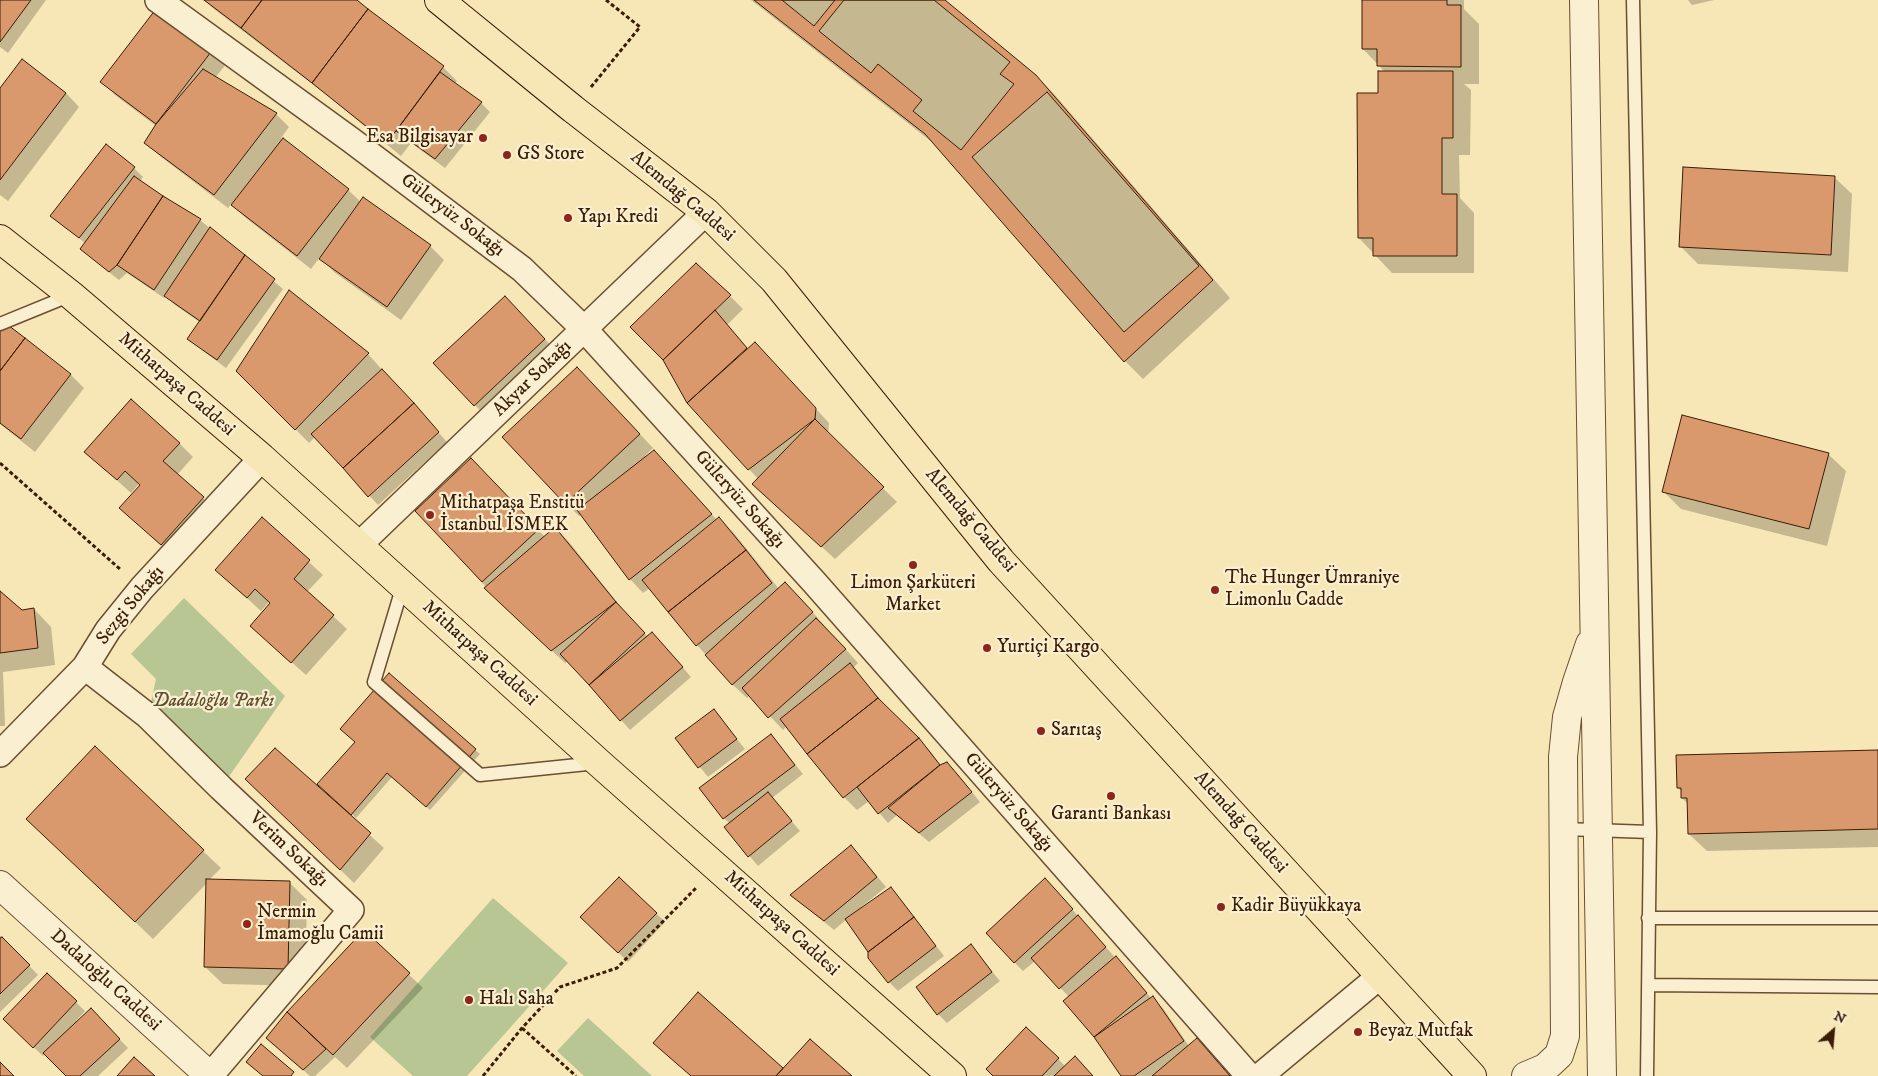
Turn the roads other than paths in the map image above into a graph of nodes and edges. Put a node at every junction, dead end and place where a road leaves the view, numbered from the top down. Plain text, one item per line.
1 (158, 0) edge
2 (439, 0) edge
3 (1584, 0) edge
4 (1633, 0) edge
5 (706, 212) junction
6 (0, 239) edge
7 (71, 295) junction
8 (0, 324) edge
9 (585, 330) junction
10 (262, 458) junction
11 (359, 545) junction
12 (403, 584) junction
13 (1596, 629) junction
14 (85, 667) junction
15 (0, 754) edge
16 (599, 763) junction
17 (1564, 830) junction
18 (1599, 831) junction
19 (1650, 832) junction
20 (0, 885) edge
21 (1648, 918) junction
22 (1878, 918) edge
23 (1380, 976) junction
24 (1648, 985) junction
25 (1878, 987) edge
26 (210, 1076) edge
27 (952, 1076) edge
28 (1249, 1076) edge
29 (1260, 1076) edge
30 (1472, 1076) edge
31 (1526, 1076) edge
32 (1602, 1076) edge
33 (1646, 1076) edge

1 - 9 street, Güleryüz Sokağı
2 - 5 main road, Alemdağ Caddesi
3 - 13 street
4 - 19 lane
5 - 9 street, Akyar Sokağı
5 - 23 main road, Alemdağ Caddesi
6 - 7 main road, Mithatpaşa Caddesi
7 - 8 lane
7 - 10 main road, Mithatpaşa Caddesi
9 - 11 street, Akyar Sokağı
9 - 28 street, Güleryüz Sokağı
10 - 11 main road, Mithatpaşa Caddesi
10 - 14 street, Sezgi Sokağı
11 - 12 main road, Mithatpaşa Caddesi
12 - 16 main road, Mithatpaşa Caddesi
12 - 16 lane
13 - 17 street
13 - 18 street
14 - 15 street, Sezgi Sokağı
14 - 26 street, Verim Sokağı
16 - 27 main road, Mithatpaşa Caddesi
17 - 18 lane
17 - 31 street
18 - 19 lane
18 - 32 street
19 - 21 lane
20 - 26 street, Dadaloğlu Caddesi
21 - 22 lane
21 - 24 lane
23 - 29 street
23 - 30 main road, Alemdağ Caddesi
24 - 25 lane
24 - 33 lane

